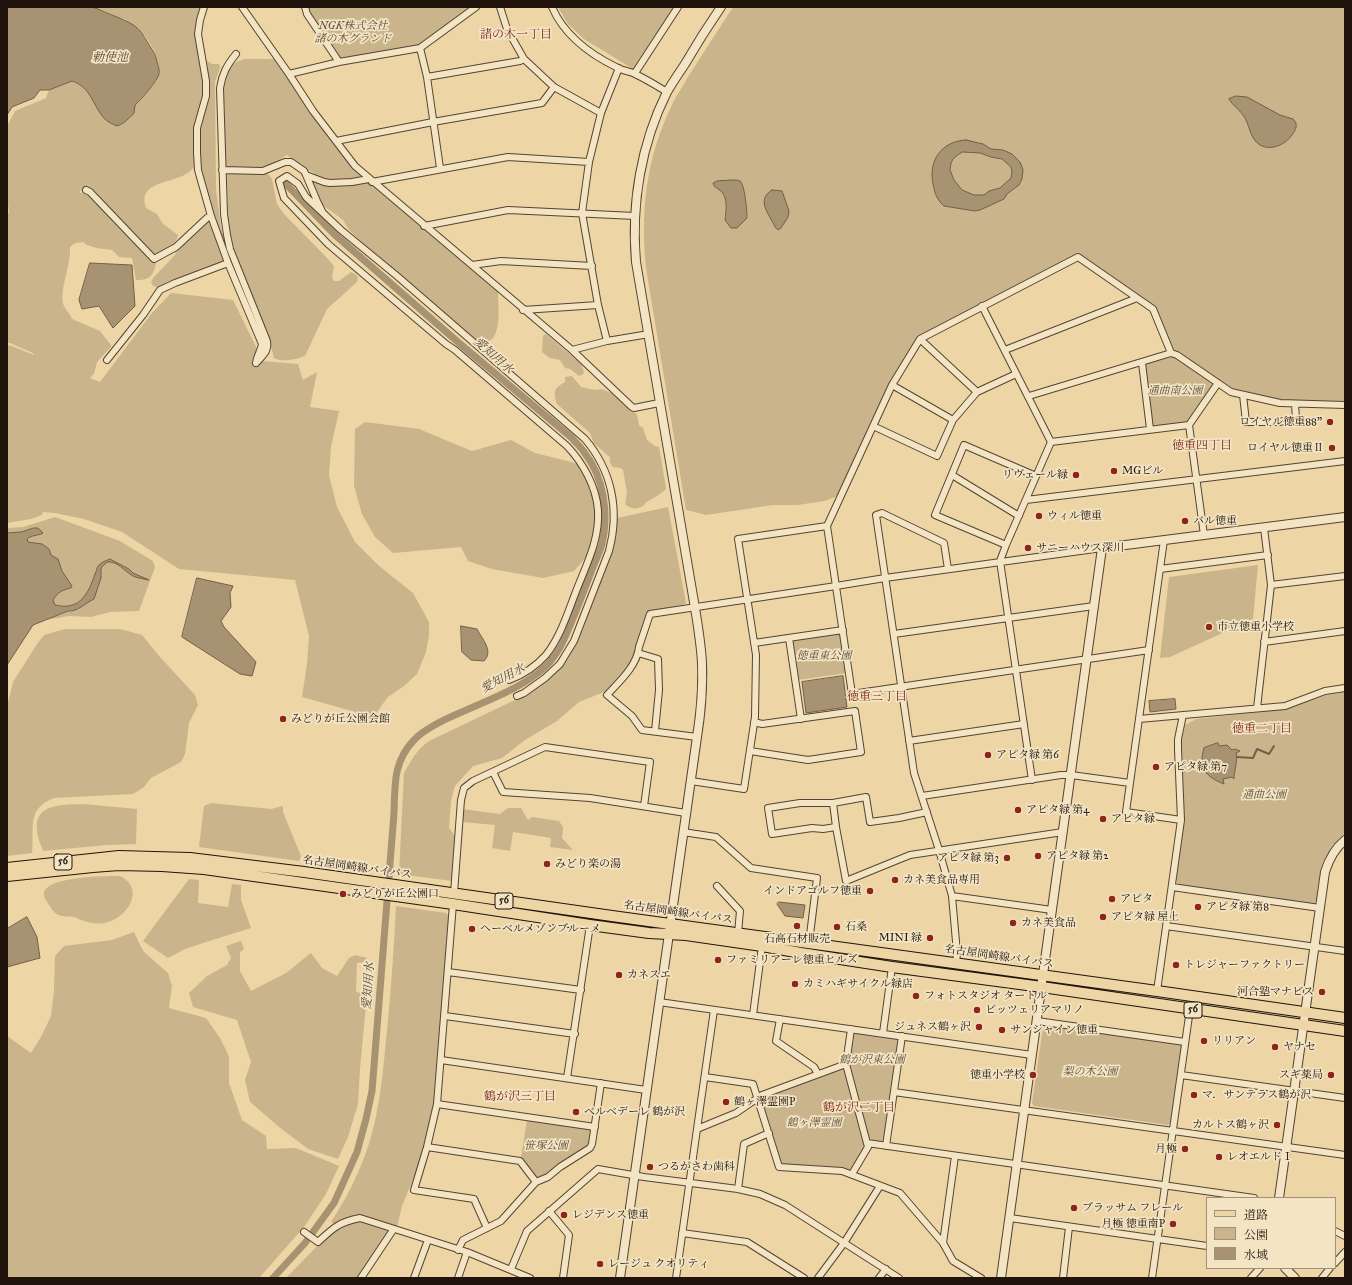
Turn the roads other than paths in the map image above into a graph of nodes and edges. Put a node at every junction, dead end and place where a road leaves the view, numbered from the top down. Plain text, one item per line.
1 (204, 7) edge
2 (242, 7) edge
3 (305, 7) edge
4 (476, 7) edge
5 (500, 7) edge
6 (552, 7) edge
7 (678, 7) edge
8 (721, 7) edge
9 (420, 48) junction
10 (236, 54) dead end
11 (524, 59) junction
12 (340, 62) junction
13 (619, 68) junction
14 (289, 74) junction
15 (635, 74) junction
16 (427, 77) junction
17 (554, 87) junction
18 (667, 92) junction
19 (601, 113) junction
20 (433, 122) junction
21 (336, 141) junction
22 (588, 162) junction
23 (440, 168) junction
24 (222, 170) junction
25 (306, 174) junction
26 (370, 180) junction
27 (86, 190) dead end
28 (323, 212) junction
29 (582, 213) junction
30 (211, 216) junction
31 (635, 216) junction
32 (424, 226) junction
33 (228, 262) junction
34 (472, 266) junction
35 (592, 266) junction
36 (1136, 298) junction
37 (598, 305) junction
38 (982, 306) junction
39 (523, 310) junction
40 (648, 334) junction
41 (920, 339) junction
42 (607, 342) junction
43 (572, 350) junction
44 (1004, 350) junction
45 (1171, 353) junction
46 (107, 360) dead end
47 (1142, 363) junction
48 (1016, 374) junction
49 (1218, 383) junction
50 (892, 385) junction
51 (977, 392) junction
52 (1243, 395) junction
53 (1028, 396) junction
54 (660, 403) junction
55 (1295, 404) junction
56 (1345, 405) edge
57 (953, 420) junction
58 (1189, 425) junction
59 (873, 426) junction
60 (1150, 429) junction
61 (1051, 442) junction
62 (1345, 461) edge
63 (952, 475) junction
64 (1036, 476) junction
65 (1196, 479) junction
66 (1026, 500) junction
67 (1019, 516) junction
68 (1345, 517) edge
69 (827, 526) junction
70 (1264, 528) junction
71 (1204, 535) junction
72 (1164, 540) junction
73 (1006, 545) junction
74 (1102, 548) junction
75 (1268, 555) junction
76 (1000, 561) junction
77 (1160, 568) junction
78 (948, 569) junction
79 (1345, 576) edge
80 (886, 578) junction
81 (1271, 585) junction
82 (836, 586) junction
83 (748, 600) junction
84 (1094, 606) junction
85 (695, 608) junction
86 (1008, 618) junction
87 (843, 630) junction
88 (1345, 631) edge
89 (894, 634) junction
90 (789, 638) junction
91 (1264, 642) junction
92 (754, 643) junction
93 (1149, 650) junction
94 (638, 653) junction
95 (1087, 659) junction
96 (1016, 670) junction
97 (509, 680) dead end
98 (901, 687) junction
99 (1345, 688) edge
100 (517, 696) dead end
101 (1257, 708) junction
102 (1183, 715) junction
103 (801, 719) junction
104 (1139, 719) junction
105 (754, 722) junction
106 (1024, 724) junction
107 (655, 731) junction
108 (697, 737) junction
109 (909, 741) junction
110 (750, 751) junction
111 (493, 772) junction
112 (1071, 775) junction
113 (1032, 780) junction
114 (691, 781) junction
115 (1130, 783) junction
116 (922, 796) junction
117 (833, 803) junction
118 (644, 806) junction
119 (927, 812) junction
120 (686, 813) junction
121 (1181, 820) junction
122 (836, 827) junction
123 (683, 832) junction
124 (1063, 832) junction
125 (1345, 840) edge
126 (939, 850) junction
127 (119, 861) junction
128 (186, 863) junction
129 (7, 868) edge
130 (7, 876) edge
131 (718, 886) dead end
132 (1172, 887) junction
133 (952, 896) junction
134 (453, 899) junction
135 (1320, 908) junction
136 (1052, 910) junction
137 (590, 925) junction
138 (1166, 926) junction
139 (670, 929) junction
140 (738, 933) junction
141 (809, 943) junction
142 (762, 946) junction
143 (1315, 947) junction
144 (1345, 952) edge
145 (956, 963) junction
146 (892, 968) junction
147 (448, 972) junction
148 (1043, 976) junction
149 (1042, 987) junction
150 (581, 990) junction
151 (1157, 991) junction
152 (659, 1002) junction
153 (1190, 1009) junction
154 (714, 1010) junction
155 (1306, 1012) junction
156 (752, 1015) junction
157 (444, 1016) junction
158 (1345, 1018) edge
159 (780, 1019) junction
160 (1037, 1021) junction
161 (1304, 1025) junction
162 (851, 1029) junction
163 (1345, 1031) edge
164 (883, 1033) junction
165 (575, 1034) junction
166 (902, 1036) junction
167 (1185, 1042) junction
168 (1032, 1055) junction
169 (441, 1060) junction
170 (846, 1064) junction
171 (818, 1074) junction
172 (1181, 1075) junction
173 (705, 1077) junction
174 (568, 1078) junction
175 (601, 1083) junction
176 (646, 1090) junction
177 (1295, 1091) junction
178 (894, 1092) junction
179 (757, 1098) junction
180 (1345, 1098) edge
181 (437, 1104) junction
182 (1024, 1110) junction
183 (595, 1127) junction
184 (697, 1129) junction
185 (1173, 1131) junction
186 (769, 1133) junction
187 (867, 1143) junction
188 (886, 1146) junction
189 (427, 1147) junction
190 (1286, 1147) junction
191 (1345, 1155) edge
192 (955, 1156) junction
193 (1017, 1165) junction
194 (852, 1174) junction
195 (634, 1175) junction
196 (536, 1182) junction
197 (689, 1183) junction
198 (1165, 1185) junction
199 (880, 1186) junction
200 (738, 1189) junction
201 (1247, 1197) edge
202 (1279, 1197) edge
203 (549, 1211) junction
204 (1010, 1218) junction
205 (1070, 1227) junction
206 (487, 1228) junction
207 (393, 1230) junction
208 (304, 1232) dead end
209 (1336, 1232) edge
210 (682, 1233) junction
211 (1345, 1236) edge
212 (1158, 1238) junction
213 (428, 1240) junction
214 (943, 1242) junction
215 (844, 1244) junction
216 (1206, 1246) edge
217 (458, 1250) junction
218 (467, 1252) junction
219 (1345, 1252) edge
220 (1336, 1262) edge
221 (511, 1269) junction
222 (886, 1269) junction
223 (1259, 1269) edge
224 (1286, 1269) edge
225 (1329, 1269) edge
226 (527, 1277) edge
227 (361, 1278) edge
228 (414, 1278) edge
229 (458, 1278) edge
230 (563, 1278) edge
231 (620, 1278) edge
232 (676, 1278) edge
233 (804, 1278) edge
234 (818, 1278) edge
235 (879, 1278) edge
236 (899, 1278) edge
237 (981, 1278) edge
238 (1001, 1278) edge
239 (1063, 1278) edge
240 (1152, 1278) edge
241 (1251, 1278) edge
242 (1295, 1278) edge
243 (1322, 1278) edge

1 - 30 street
2 - 14 street
3 - 12 street
4 - 9 street
5 - 11 street
6 - 13 street
7 - 15 street
8 - 18 street
9 - 12 street
9 - 16 street
10 - 24 street
11 - 16 street
11 - 17 street
12 - 14 street
13 - 15 street
13 - 19 street
14 - 21 street
15 - 18 street
16 - 20 street
17 - 19 street
17 - 20 street
18 - 31 street
19 - 22 street
20 - 21 street
20 - 23 street
21 - 26 street
22 - 23 street
22 - 29 street
23 - 26 street
24 - 25 street
24 - 33 street
25 - 26 street
25 - 28 street
26 - 32 street
27 - 30 street
28 - 97 street
28 - 100 street
29 - 31 street
29 - 32 street
29 - 35 street
30 - 33 street
31 - 40 street
32 - 34 street
33 - 46 street
34 - 35 street
34 - 39 street
35 - 37 street
36 - 38 street
36 - 44 street
36 - 45 street
37 - 39 street
37 - 42 street
38 - 41 street
38 - 44 street
39 - 43 street
40 - 42 street
40 - 54 street
41 - 50 street
41 - 51 street
42 - 43 street
43 - 54 street
44 - 48 street
45 - 47 street
45 - 49 street
47 - 53 street
47 - 60 street
48 - 51 street
48 - 53 street
49 - 52 street
49 - 58 street
50 - 57 street
50 - 59 street
51 - 57 street
52 - 55 street
52 - 55 street
53 - 61 street
54 - 85 street
55 - 56 street
57 - 59 street
58 - 60 street
58 - 65 street
59 - 69 street
60 - 61 street
61 - 64 street
62 - 65 street
63 - 64 street
63 - 67 street
63 - 73 street
64 - 66 street
65 - 66 street
65 - 71 street
66 - 67 street
67 - 73 street
68 - 70 street
69 - 82 street
69 - 83 street
70 - 71 street
70 - 75 street
71 - 72 street
72 - 74 street
72 - 77 street
73 - 76 street
74 - 76 street
74 - 84 street
75 - 77 street
75 - 81 street
76 - 78 street
76 - 86 street
77 - 93 street
78 - 80 street
78 - 80 street
79 - 81 street
80 - 82 street
80 - 89 street
81 - 91 street
82 - 83 street
82 - 87 street
83 - 85 street
83 - 92 street
84 - 86 street
84 - 95 street
85 - 94 street
85 - 108 street
86 - 89 street
86 - 96 street
87 - 90 street
87 - 98 street
88 - 91 street
89 - 98 street
90 - 92 street
90 - 103 street
91 - 101 street
92 - 105 street
93 - 95 street
93 - 104 street
94 - 107 street
94 - 107 street
95 - 96 street
95 - 112 street
96 - 98 street
96 - 106 street
98 - 109 street
99 - 101 street
101 - 102 street
102 - 104 street
102 - 121 street
103 - 105 street
103 - 110 street
104 - 115 street
105 - 110 street
106 - 109 street
106 - 113 street
107 - 108 street
108 - 114 street
109 - 116 street
110 - 114 street
111 - 118 street
111 - 118 street
111 - 134 street
112 - 113 street
112 - 115 street
112 - 124 street
113 - 116 street
114 - 120 street
115 - 121 street
116 - 119 street
117 - 119 street
117 - 122 street
117 - 122 street
118 - 120 street
119 - 126 street
120 - 123 street
121 - 132 street
122 - 126 street
123 - 139 street
123 - 141 street
124 - 126 street
124 - 136 street
125 - 135 street
126 - 133 street
127 - 128 main road, 名古屋岡崎線バイパス / 56
127 - 129 main road, 名古屋岡崎線バイパス / 56
127 - 130 main road, 名古屋岡崎線バイパス / 56
128 - 134 main road, 名古屋岡崎線バイパス / 56
128 - 134 main road, 名古屋岡崎線バイパス / 56
131 - 140 street
132 - 135 street
132 - 138 street
133 - 136 street
133 - 145 street
134 - 137 main road, 名古屋岡崎線バイパス / 56
134 - 139 main road, 名古屋岡崎線バイパス / 56
134 - 147 street
135 - 143 street
136 - 148 street
137 - 139 main road, 名古屋岡崎線バイパス / 56
137 - 150 street
138 - 143 street
138 - 151 street
139 - 140 main road, 名古屋岡崎線バイパス / 56
139 - 142 main road, 名古屋岡崎線バイパス / 56
139 - 152 street
140 - 141 main road, 名古屋岡崎線バイパス / 56
141 - 145 main road, 名古屋岡崎線バイパス / 56
142 - 146 main road, 名古屋岡崎線バイパス / 56
142 - 156 street
143 - 144 street
143 - 155 street
145 - 148 main road, 名古屋岡崎線バイパス / 56
146 - 149 main road, 名古屋岡崎線バイパス / 56
146 - 164 street
147 - 150 street
147 - 157 street
148 - 149 street
148 - 151 main road, 名古屋岡崎線バイパス / 56
149 - 153 main road, 名古屋岡崎線バイパス / 56
149 - 160 street
150 - 165 street
151 - 155 main road, 名古屋岡崎線バイパス / 56
152 - 154 street
152 - 176 street
153 - 161 main road, 名古屋岡崎線バイパス / 56
153 - 167 street
154 - 156 street
154 - 173 street
155 - 158 main road, 名古屋岡崎線バイパス / 56
155 - 161 street
156 - 159 street
157 - 165 street
157 - 169 street
159 - 162 street
159 - 171 street
160 - 167 street
160 - 168 street
161 - 163 main road, 名古屋岡崎線バイパス / 56
161 - 177 street
162 - 164 street
162 - 170 street
164 - 166 street
165 - 174 street
166 - 168 street
166 - 178 street
167 - 172 street
168 - 182 street
169 - 174 street
169 - 181 street
170 - 171 street
170 - 187 street
171 - 179 street
172 - 177 street
172 - 185 street
173 - 179 street
173 - 184 street
174 - 175 street
175 - 176 street
175 - 183 street
176 - 195 street
177 - 180 street
177 - 190 street
178 - 182 street
178 - 188 street
179 - 184 street
179 - 186 street
181 - 183 street
181 - 189 street
182 - 185 street
182 - 193 street
183 - 196 street
184 - 197 street
185 - 190 street
185 - 198 street
186 - 194 street
186 - 200 street
187 - 188 street
187 - 194 street
188 - 192 street
189 - 196 street
189 - 206 street
190 - 191 street
190 - 202 street
192 - 193 street
192 - 214 street
193 - 198 street
193 - 204 street
194 - 199 street
195 - 197 street
195 - 203 street
195 - 231 street
196 - 206 street
197 - 200 street
197 - 210 street
198 - 201 street
198 - 212 street
199 - 214 street
199 - 215 street
200 - 215 street
203 - 221 street
203 - 230 street
204 - 205 street
204 - 238 street
205 - 212 street
205 - 239 street
206 - 217 street
207 - 208 street
207 - 213 street
207 - 227 street
209 - 211 street
210 - 232 street
210 - 233 street
212 - 216 street
212 - 240 street
213 - 217 street
213 - 228 street
214 - 237 street
215 - 222 street
215 - 234 street
217 - 218 street
218 - 221 street
218 - 229 street
219 - 220 street
221 - 226 street
222 - 235 street
222 - 236 street
223 - 241 street
224 - 242 street
225 - 243 street

